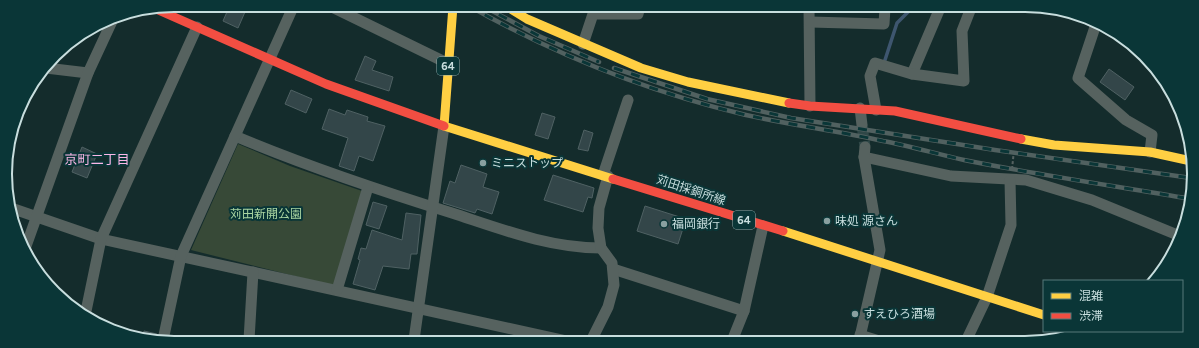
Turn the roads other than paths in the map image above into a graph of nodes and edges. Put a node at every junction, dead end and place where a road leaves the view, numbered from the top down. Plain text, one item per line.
1 (163, 12) edge
2 (291, 12) edge
3 (342, 12) edge
4 (453, 12) edge
5 (516, 12) edge
6 (639, 12) edge
7 (809, 12) edge
8 (885, 12) edge
9 (938, 12) edge
10 (970, 12) edge
11 (810, 22) junction
12 (110, 25) edge
13 (197, 28) junction
14 (1095, 28) edge
15 (583, 44) junction
16 (269, 60) junction
17 (449, 64) junction
18 (51, 69) edge
19 (88, 73) junction
20 (912, 74) junction
21 (628, 100) dead end
22 (810, 106) junction
23 (860, 108) junction
24 (876, 110) junction
25 (862, 125) tunnel mouth
26 (444, 126) junction
27 (235, 136) junction
28 (1150, 152) junction
29 (1187, 159) edge
30 (606, 176) junction
31 (1010, 180) junction
32 (368, 187) junction
33 (433, 208) junction
34 (16, 210) edge
35 (37, 216) junction
36 (763, 226) junction
37 (1176, 234) edge
38 (101, 239) junction
39 (27, 243) edge
40 (601, 248) junction
41 (181, 256) junction
42 (878, 261) junction
43 (613, 269) junction
44 (253, 272) junction
45 (337, 290) junction
46 (987, 297) junction
47 (420, 309) junction
48 (85, 310) edge
49 (744, 311) junction
50 (1043, 315) edge
51 (164, 336) edge
52 (249, 336) edge
53 (415, 336) edge
54 (544, 336) edge
55 (593, 336) edge
56 (734, 336) edge
57 (860, 336) edge
58 (968, 336) edge

1 - 13 street, 苅田採銅所線
2 - 16 street
3 - 17 street
4 - 17 street, 64
5 - 15 street
6 - 15 street
7 - 11 street
8 - 11 street
9 - 20 street
10 - 20 street
11 - 22 street
12 - 19 street
13 - 16 street, 苅田採銅所線
13 - 38 street
14 - 28 street
15 - 22 street
16 - 26 street, 苅田採銅所線
16 - 27 street
17 - 26 street, 64
18 - 19 street
19 - 35 street
20 - 24 street
21 - 30 street
22 - 23 street
23 - 24 street
23 - 25 street
24 - 28 street
26 - 30 street, 苅田採銅所線 / 64
26 - 33 street
27 - 32 street
27 - 41 street
28 - 29 street
30 - 36 street, 苅田採銅所線 / 64
30 - 40 street
31 - 37 street
31 - 42 street
31 - 46 street
32 - 33 street
32 - 45 street
33 - 40 street
33 - 47 street
34 - 35 street
35 - 38 street
35 - 39 street
36 - 42 street, 苅田採銅所線 / 64
36 - 49 street
38 - 41 street
38 - 48 street
40 - 43 street
41 - 44 street
41 - 51 street
42 - 46 street, 苅田採銅所線 / 64
42 - 57 street
43 - 49 street
43 - 55 street
44 - 45 street
44 - 52 street
45 - 47 street
46 - 50 street, 苅田採銅所線 / 64
46 - 58 street
47 - 53 street
47 - 54 street
49 - 56 street

